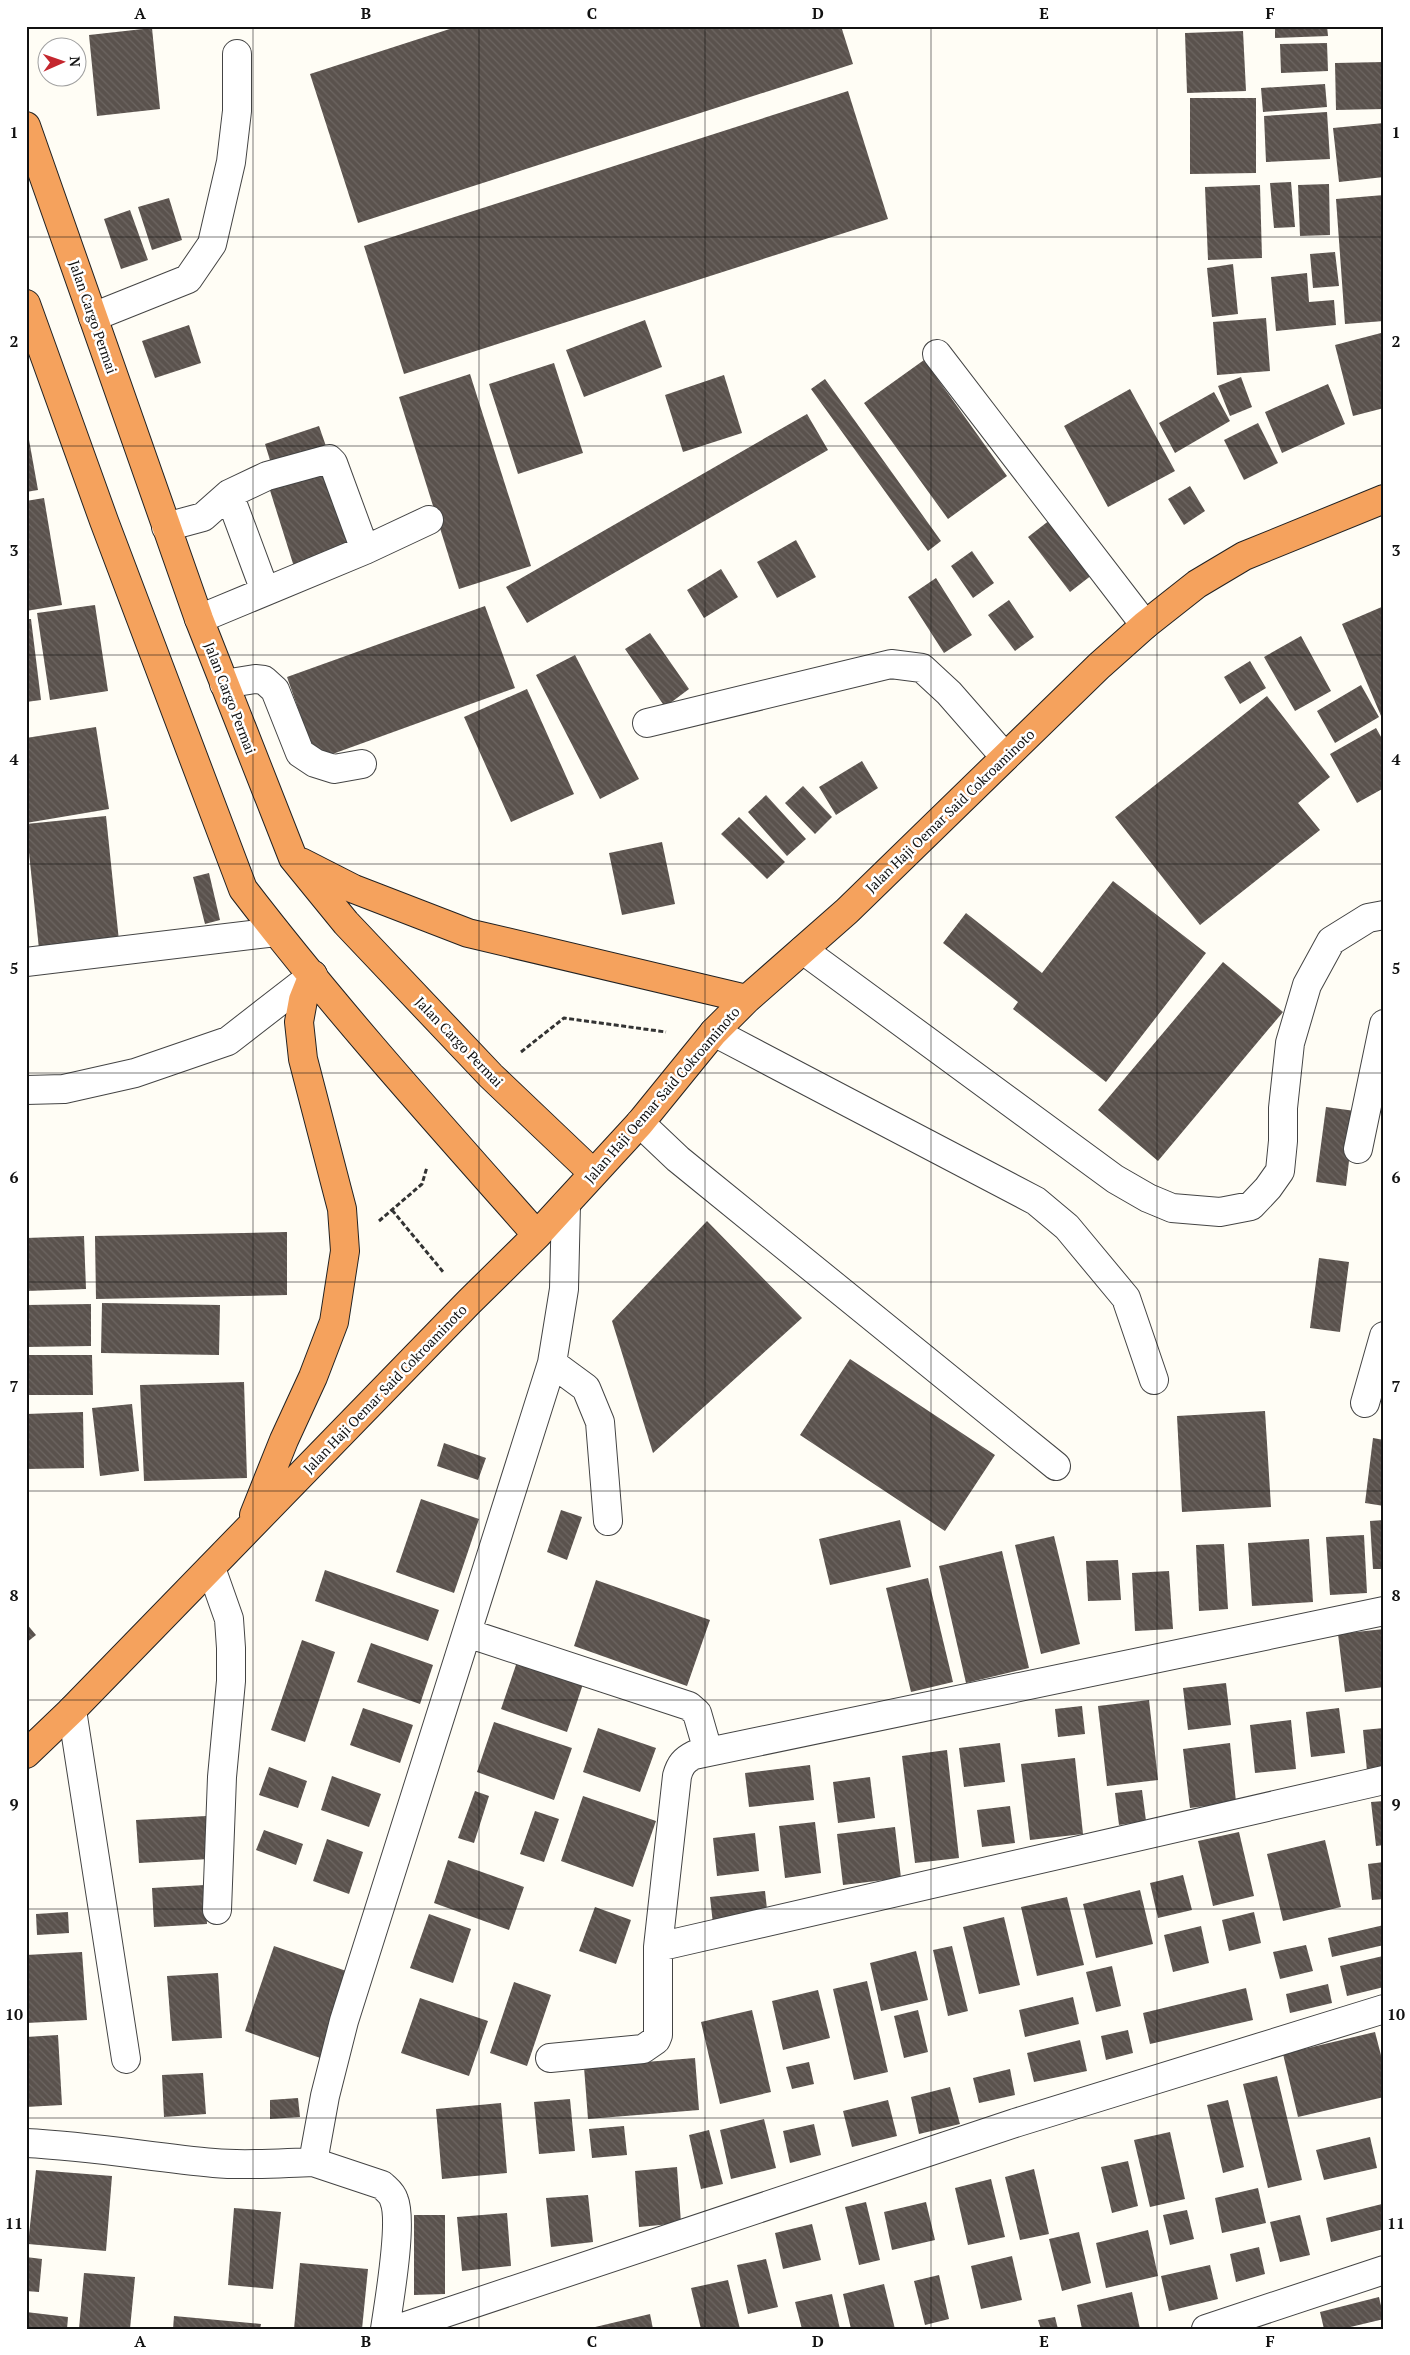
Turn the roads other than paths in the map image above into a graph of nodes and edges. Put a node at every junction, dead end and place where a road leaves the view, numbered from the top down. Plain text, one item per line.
1 (237, 54) dead end
2 (26, 126) edge
3 (26, 304) edge
4 (93, 317) junction
5 (937, 354) dead end
6 (229, 494) junction
7 (1384, 499) edge
8 (430, 520) dead end
9 (166, 527) junction
10 (365, 550) junction
11 (265, 591) junction
12 (199, 619) junction
13 (1145, 625) junction
14 (224, 684) junction
15 (647, 723) dead end
16 (1006, 757) junction
17 (362, 764) dead end
18 (293, 858) junction
19 (1384, 915) edge
20 (276, 932) junction
21 (803, 950) junction
22 (26, 962) edge
23 (313, 976) junction
24 (747, 999) junction
25 (1384, 1024) edge
26 (714, 1032) junction
27 (26, 1090) edge
28 (640, 1123) junction
29 (1358, 1149) dead end
30 (593, 1173) junction
31 (566, 1204) junction
32 (537, 1236) junction
33 (1384, 1336) edge
34 (552, 1363) junction
35 (1154, 1380) dead end
36 (1366, 1403) dead end
37 (1056, 1466) dead end
38 (608, 1521) dead end
39 (249, 1528) junction
40 (211, 1568) junction
41 (1384, 1611) edge
42 (467, 1633) junction
43 (72, 1710) junction
44 (708, 1751) junction
45 (26, 1754) edge
46 (1384, 1780) edge
47 (217, 1910) dead end
48 (658, 1947) junction
49 (1384, 2009) edge
50 (550, 2058) dead end
51 (126, 2059) dead end
52 (26, 2142) edge
53 (313, 2162) junction
54 (1384, 2270) edge
55 (385, 2329) edge
56 (397, 2329) edge
57 (1206, 2329) edge

1 - 4 street
2 - 4 highway, Jalan Cargo Permai
3 - 20 highway
4 - 9 highway, Jalan Cargo Permai
5 - 13 street
6 - 9 street
6 - 10 street
6 - 11 street
7 - 13 highway, Jalan Haji Oemar Said Cokroaminoto
8 - 10 street
9 - 12 highway, Jalan Cargo Permai
10 - 11 street
11 - 12 street
12 - 14 highway, Jalan Cargo Permai
13 - 16 highway, Jalan Haji Oemar Said Cokroaminoto
14 - 17 street
14 - 18 highway, Jalan Cargo Permai
15 - 16 street
16 - 21 highway, Jalan Haji Oemar Said Cokroaminoto
18 - 24 highway
18 - 30 highway, Jalan Cargo Permai
19 - 21 street
20 - 22 street
20 - 23 highway
21 - 24 highway, Jalan Haji Oemar Said Cokroaminoto
23 - 27 street
23 - 32 highway
23 - 39 highway
24 - 26 highway, Jalan Haji Oemar Said Cokroaminoto
25 - 29 street
26 - 28 highway, Jalan Haji Oemar Said Cokroaminoto
26 - 35 street
28 - 30 highway, Jalan Haji Oemar Said Cokroaminoto
28 - 37 street
30 - 31 highway, Jalan Haji Oemar Said Cokroaminoto
31 - 32 highway, Jalan Haji Oemar Said Cokroaminoto
31 - 34 street
32 - 39 highway, Jalan Haji Oemar Said Cokroaminoto
33 - 36 street
34 - 38 street
34 - 42 street
39 - 40 highway, Jalan Haji Oemar Said Cokroaminoto
40 - 43 highway, Jalan Haji Oemar Said Cokroaminoto
40 - 47 street
41 - 44 street
42 - 44 street
42 - 53 street
43 - 45 highway, Jalan Haji Oemar Said Cokroaminoto
43 - 51 street
44 - 48 street
46 - 48 street
48 - 50 street
49 - 56 street
52 - 53 street
53 - 55 street
54 - 57 street

